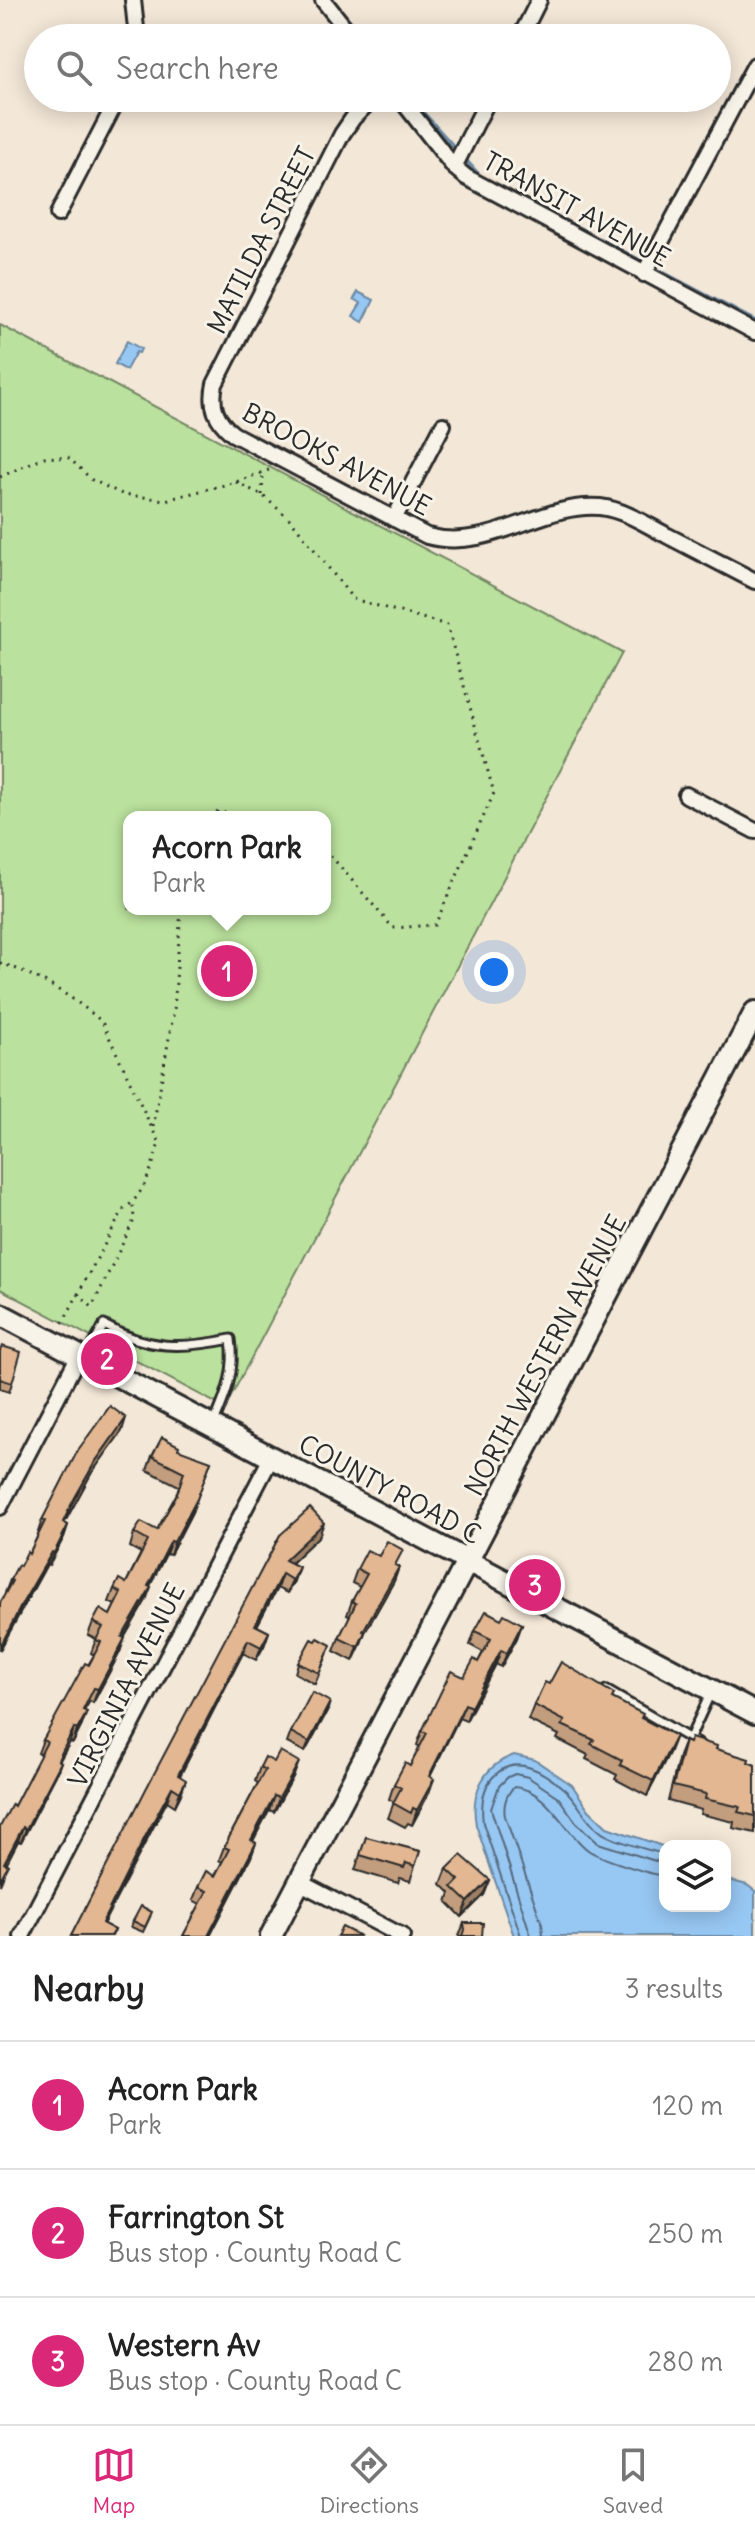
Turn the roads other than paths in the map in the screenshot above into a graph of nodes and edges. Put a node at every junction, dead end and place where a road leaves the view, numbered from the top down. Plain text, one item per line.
1 (133, 0) edge
2 (323, 0) edge
3 (539, 0) edge
4 (136, 24) edge
5 (342, 24) edge
6 (527, 24) edge
7 (755, 65) edge
8 (731, 110) edge
9 (111, 112) edge
10 (359, 112) edge
11 (411, 112) edge
12 (482, 112) edge
13 (730, 112) edge
14 (454, 167) junction
15 (58, 214) dead end
16 (644, 274) junction
17 (755, 332) edge
18 (215, 413) joint
19 (443, 425) dead end
20 (394, 519) junction
21 (755, 581) edge
22 (686, 795) dead end
23 (755, 831) edge
24 (755, 1012) edge
25 (0, 1314) edge
26 (82, 1357) junction
27 (213, 1425) junction
28 (272, 1456) junction
29 (0, 1507) edge
30 (467, 1559) junction
31 (601, 1687) edge
32 (712, 1690) junction
33 (755, 1713) edge
34 (689, 1740) junction
35 (702, 1745) edge
36 (299, 1882) junction
37 (22, 1936) edge
38 (271, 1936) edge
39 (402, 1936) edge

1 - 4 street
2 - 5 street
3 - 6 street
7 - 8 street
9 - 15 street
10 - 18 street, MATILDA STREET
11 - 14 street, TRANSIT AVENUE
12 - 14 street
13 - 16 street
14 - 16 street, TRANSIT AVENUE
16 - 17 street, TRANSIT AVENUE
18 - 20 street, BROOKS AVENUE
19 - 20 street
20 - 21 street, BROOKS AVENUE
22 - 23 street
24 - 30 street, NORTH WESTERN AVENUE
25 - 26 street, COUNTY ROAD C
26 - 27 street, COUNTY ROAD C
26 - 27 lane
26 - 29 street
27 - 28 street, COUNTY ROAD C
28 - 30 street, COUNTY ROAD C
28 - 37 street, VIRGINIA AVENUE
30 - 32 street, COUNTY ROAD C
30 - 36 street, NORTH WESTERN AVENUE
31 - 34 lane
32 - 33 street, COUNTY ROAD C
32 - 34 lane
34 - 35 lane
36 - 38 street, NORTH WESTERN AVENUE
36 - 39 street

